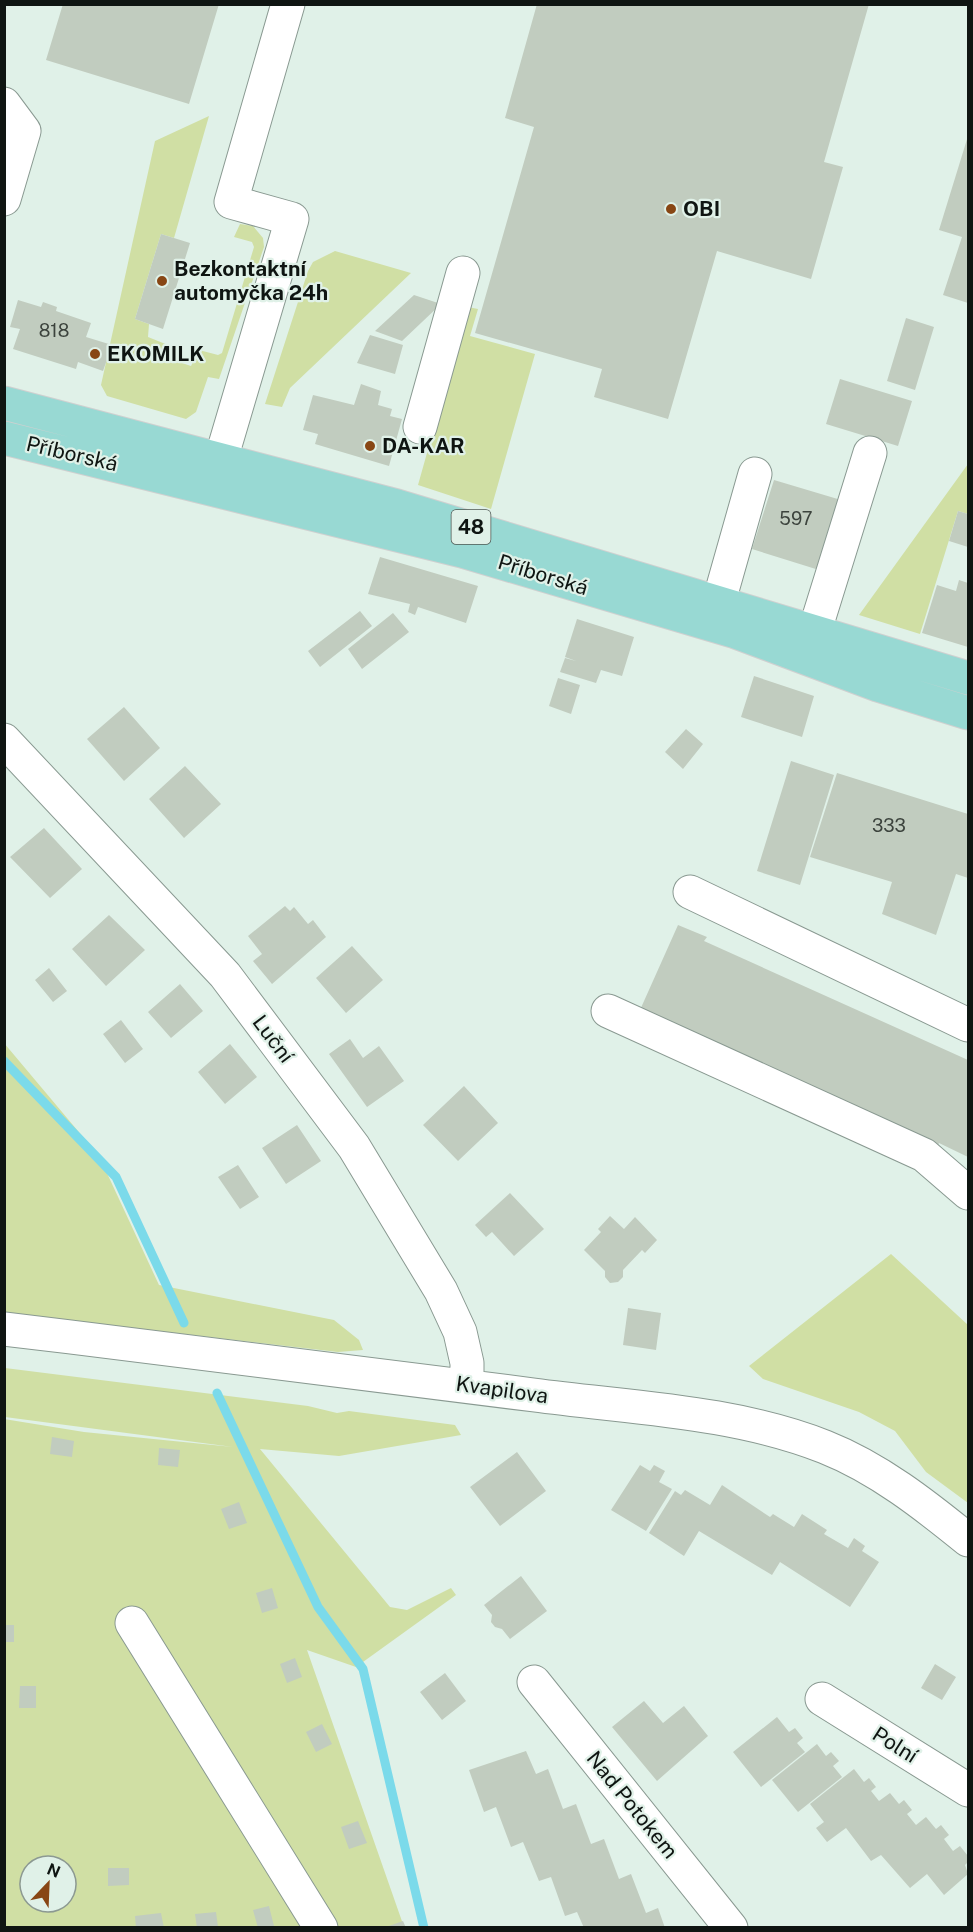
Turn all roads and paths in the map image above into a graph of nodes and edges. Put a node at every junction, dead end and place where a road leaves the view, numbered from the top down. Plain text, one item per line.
1 (288, 4) edge
2 (4, 104) edge
3 (4, 199) edge
4 (463, 273) dead end
5 (4, 403) edge
6 (420, 427) dead end
7 (4, 438) edge
8 (870, 453) dead end
9 (217, 474) junction
10 (755, 474) dead end
11 (719, 601) junction
12 (815, 630) junction
13 (969, 678) edge
14 (969, 713) edge
15 (4, 740) edge
16 (690, 892) dead end
17 (608, 1011) dead end
18 (969, 1025) edge
19 (969, 1193) edge
20 (4, 1329) edge
21 (467, 1384) junction
22 (969, 1540) edge
23 (132, 1623) dead end
24 (534, 1682) dead end
25 (822, 1699) dead end
26 (969, 1790) edge
27 (321, 1928) edge
28 (731, 1928) edge

1 - 9 street
2 - 3 street
4 - 6 street
5 - 9 main road, Příborská / 48
7 - 9 main road, Příborská / 48
8 - 12 street
9 - 11 main road, Příborská / 48
9 - 14 main road, Příborská / 48
10 - 11 street
11 - 12 main road, Příborská / 48
12 - 13 main road, Příborská / 48
15 - 21 street, Luční
16 - 18 street
17 - 19 street
20 - 21 street, Kvapilova
21 - 22 street, Kvapilova
23 - 27 street
24 - 28 street, Nad Potokem
25 - 26 street, Polní

